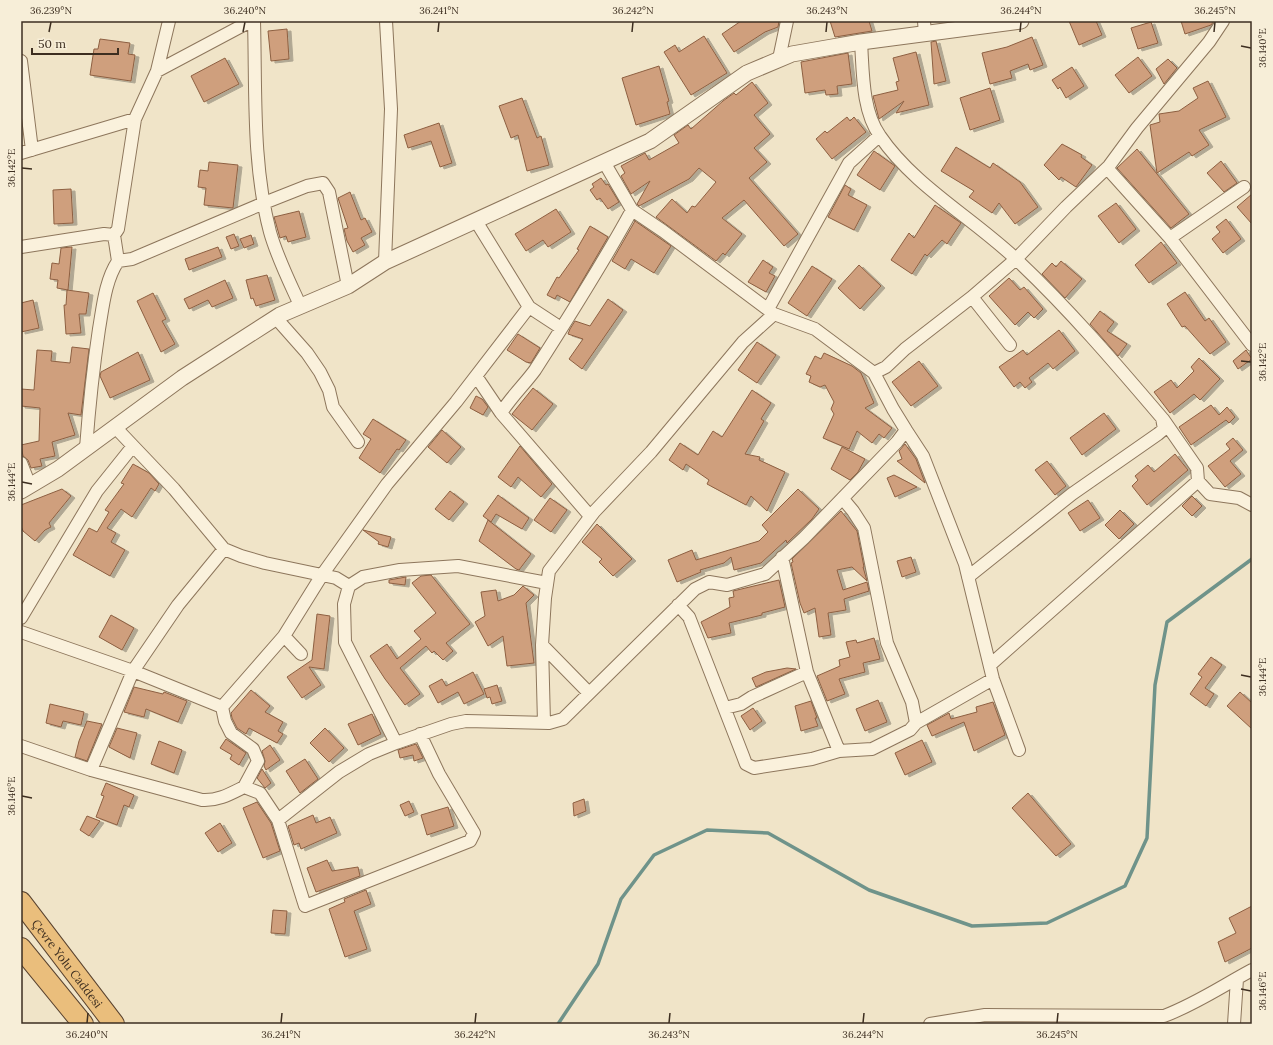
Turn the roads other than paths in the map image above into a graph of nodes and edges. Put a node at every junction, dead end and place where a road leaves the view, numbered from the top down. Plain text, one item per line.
1 (169, 21) edge
2 (253, 21) edge
3 (386, 21) edge
4 (787, 21) edge
5 (1021, 21) edge
6 (1223, 21) edge
7 (924, 28) edge
8 (861, 42) junction
9 (779, 59) junction
10 (21, 61) edge
11 (157, 71) junction
12 (135, 119) junction
13 (879, 136) junction
14 (26, 151) edge
15 (604, 162) junction
16 (1107, 168) junction
17 (1244, 187) dead end
18 (264, 203) junction
19 (632, 210) junction
20 (476, 220) junction
21 (114, 235) junction
22 (1170, 238) junction
23 (21, 247) edge
24 (1016, 259) junction
25 (118, 261) junction
26 (385, 262) junction
27 (348, 286) junction
28 (972, 297) junction
29 (300, 305) junction
30 (529, 307) junction
31 (771, 312) junction
32 (276, 318) junction
33 (561, 328) junction
34 (1010, 345) dead end
35 (1252, 345) edge
36 (874, 373) junction
37 (476, 376) junction
38 (501, 413) junction
39 (1162, 418) junction
40 (115, 427) junction
41 (906, 430) junction
42 (358, 442) dead end
43 (133, 446) junction
44 (86, 448) junction
45 (21, 463) edge
46 (1198, 481) junction
47 (25, 488) edge
48 (843, 499) junction
49 (1252, 505) edge
50 (590, 516) junction
51 (224, 549) junction
52 (782, 557) junction
53 (322, 575) junction
54 (968, 577) junction
55 (547, 583) junction
56 (349, 586) junction
57 (678, 605) junction
58 (21, 618) edge
59 (21, 632) edge
60 (284, 636) junction
61 (542, 645) junction
62 (301, 654) dead end
63 (990, 666) junction
64 (133, 671) junction
65 (807, 672) junction
66 (993, 679) junction
67 (589, 693) junction
68 (222, 707) junction
69 (725, 708) junction
70 (544, 723) junction
71 (916, 724) junction
72 (420, 734) junction
73 (396, 743) junction
74 (21, 746) edge
75 (1019, 750) dead end
76 (839, 752) junction
77 (91, 770) junction
78 (244, 786) junction
79 (278, 820) junction
80 (21, 902) edge
81 (21, 948) edge
82 (1252, 970) edge
83 (1237, 979) junction
84 (1002, 1020) edge
85 (1119, 1021) edge
86 (82, 1024) edge
87 (114, 1024) edge
88 (930, 1024) edge
89 (1234, 1024) edge

1 - 11 street
2 - 11 street
2 - 18 street
3 - 26 street
4 - 9 street
5 - 7 street
6 - 16 street
7 - 8 street
8 - 9 street
8 - 13 street
9 - 15 street
10 - 14 street
11 - 12 street
12 - 14 street
12 - 21 street
13 - 24 street
13 - 31 street
15 - 19 street
15 - 20 street
16 - 22 street
16 - 24 street
17 - 22 street
18 - 25 street
18 - 27 street
18 - 29 street
19 - 31 street
19 - 33 street
20 - 26 street
20 - 30 street
21 - 23 street
21 - 25 street
22 - 35 street
24 - 28 street
24 - 39 street
25 - 44 street
26 - 27 street
27 - 29 street
28 - 34 street
28 - 36 street
29 - 32 street
30 - 33 street
30 - 37 street
31 - 36 street
31 - 50 street
32 - 40 street
32 - 42 street
33 - 38 street
36 - 41 street
37 - 38 street
37 - 53 street
38 - 50 street
39 - 46 street
39 - 54 street
40 - 43 street
40 - 44 street
41 - 48 street
41 - 54 street
43 - 51 street
43 - 58 street
44 - 47 street
45 - 47 street
46 - 49 street
46 - 63 street
48 - 52 street
48 - 71 street
50 - 55 street
51 - 53 street
51 - 64 street
52 - 57 street
52 - 65 street
53 - 56 street
53 - 60 street
54 - 63 street
55 - 56 street
55 - 61 street
56 - 73 street
57 - 67 street
57 - 69 street
59 - 64 street
60 - 62 street
60 - 68 street
61 - 67 street
61 - 70 street
63 - 66 street
64 - 68 street
64 - 77 street
65 - 69 street
65 - 76 street
66 - 71 street
66 - 75 street
67 - 70 street
68 - 78 street
69 - 76 street
70 - 72 street
71 - 76 street
72 - 73 street
72 - 79 street
73 - 79 street
74 - 77 street
77 - 78 street
78 - 79 street
80 - 87 highway, Çevre Yolu Caddesi
81 - 86 highway
82 - 83 street
83 - 85 street
83 - 89 street
84 - 85 street
84 - 88 street

